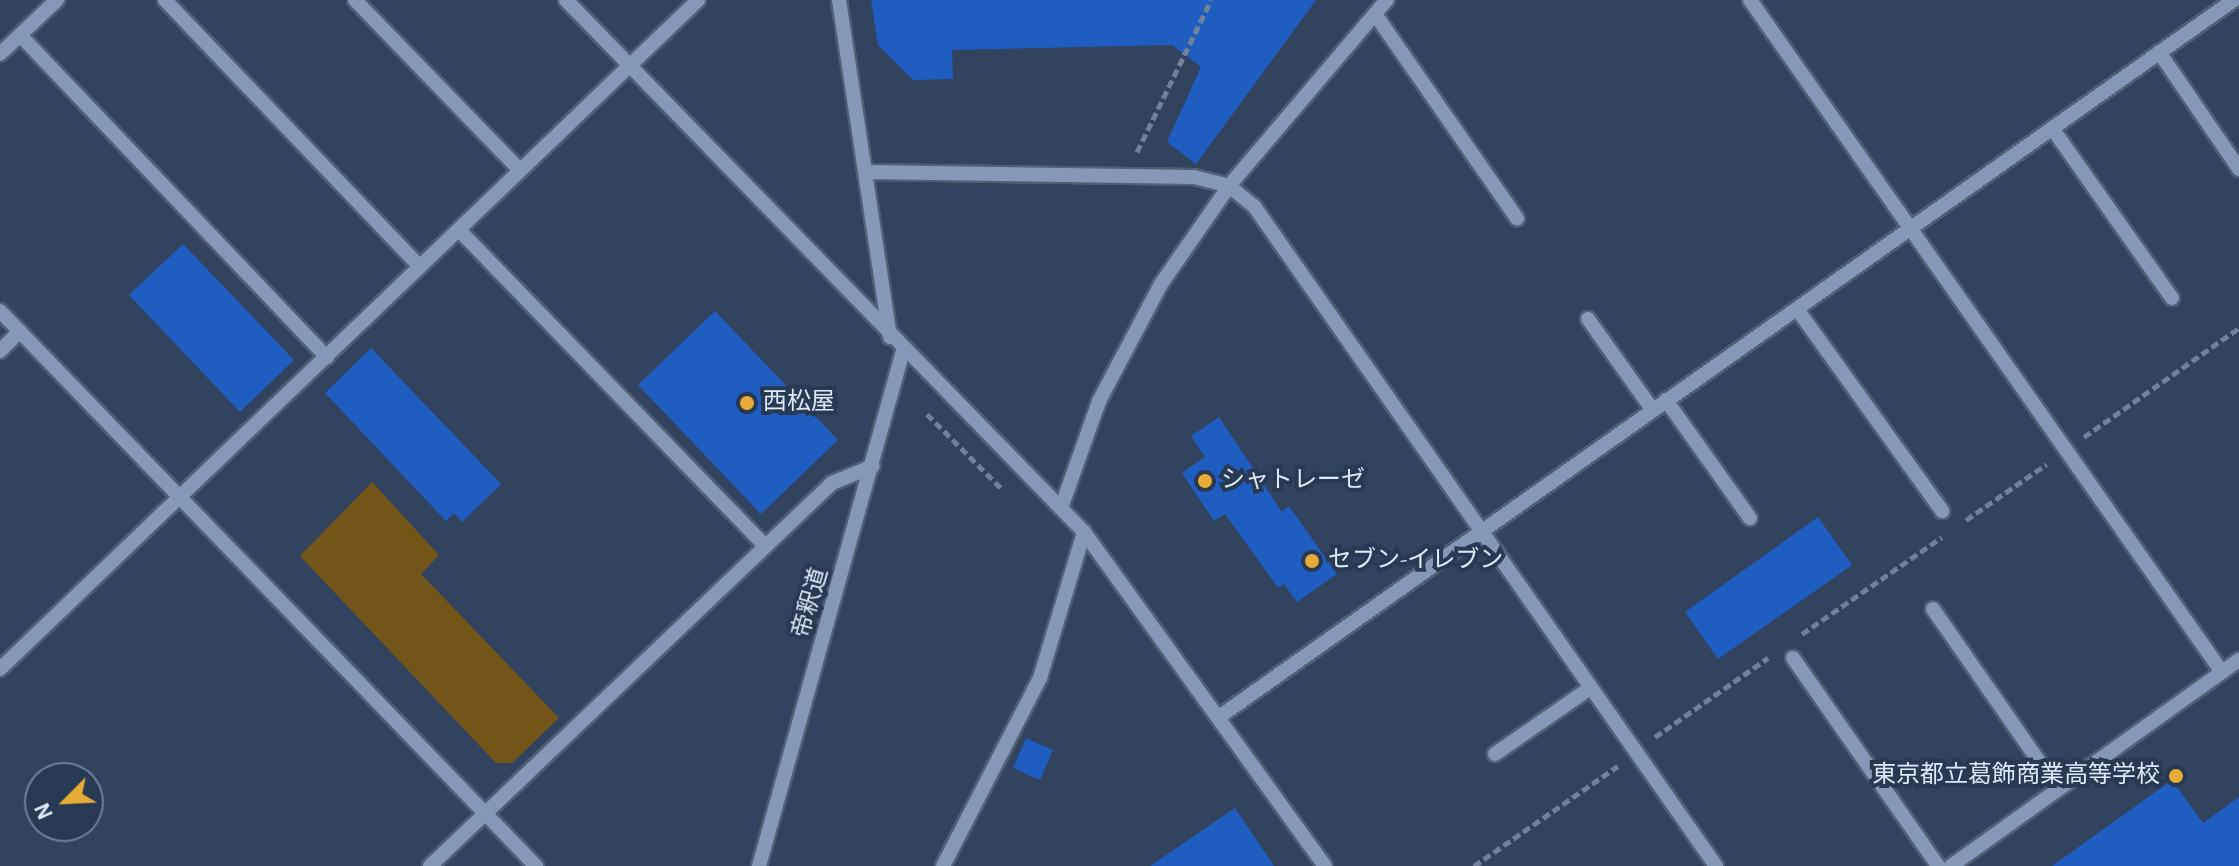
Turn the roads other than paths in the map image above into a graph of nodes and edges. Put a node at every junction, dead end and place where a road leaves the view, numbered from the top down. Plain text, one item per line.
1 (57, 0) edge
2 (165, 0) edge
3 (355, 0) edge
4 (566, 0) edge
5 (698, 0) edge
6 (839, 0) edge
7 (1387, 0) edge
8 (1750, 0) edge
9 (2234, 0) edge
10 (1375, 14) junction
11 (20, 35) junction
12 (2159, 52) junction
13 (0, 54) edge
14 (629, 66) junction
15 (2052, 128) junction
16 (2236, 160) edge
17 (520, 170) junction
18 (868, 172) junction
19 (1229, 186) junction
20 (1517, 218) dead end
21 (1911, 227) junction
22 (459, 230) junction
23 (420, 267) junction
24 (2172, 298) dead end
25 (1797, 309) junction
26 (0, 311) edge
27 (1588, 319) dead end
28 (20, 331) junction
29 (890, 337) junction
30 (0, 351) edge
31 (903, 351) junction
32 (327, 357) junction
33 (1666, 400) junction
34 (1652, 409) junction
35 (873, 466) junction
36 (179, 498) junction
37 (1061, 508) junction
38 (1942, 511) dead end
39 (1750, 518) dead end
40 (1481, 529) junction
41 (1084, 532) junction
42 (765, 546) junction
43 (1933, 609) dead end
44 (1793, 658) dead end
45 (2239, 660) edge
46 (0, 669) edge
47 (2222, 672) junction
48 (1589, 689) junction
49 (1219, 717) junction
50 (1495, 754) dead end
51 (2058, 789) junction
52 (485, 813) junction
53 (430, 866) edge
54 (536, 866) edge
55 (759, 866) edge
56 (943, 866) edge
57 (1325, 866) edge
58 (1716, 866) edge
59 (1938, 866) edge
60 (1951, 866) edge

1 - 11 street
2 - 23 street
3 - 17 street
4 - 14 street
5 - 14 street
6 - 18 street
7 - 10 street
8 - 21 street
9 - 12 street
10 - 19 street
10 - 20 street
11 - 13 street
11 - 32 street
12 - 15 street
12 - 16 street
14 - 17 street
14 - 29 street
15 - 21 street
15 - 24 street
17 - 22 street
18 - 19 street
18 - 29 street
19 - 37 street
19 - 40 street
21 - 25 street
21 - 47 street
22 - 23 street
22 - 42 street
23 - 32 street
25 - 33 street
25 - 38 street
26 - 28 street
27 - 34 street
28 - 30 street
28 - 36 street
29 - 31 street
31 - 35 street, 帝釈道
31 - 37 street
32 - 36 street
33 - 34 street
33 - 39 street
34 - 40 street
35 - 42 street
35 - 55 street, 帝釈道
36 - 46 street
36 - 52 street
37 - 41 street
40 - 48 street
40 - 49 street
41 - 49 street
41 - 56 street
42 - 52 street
43 - 51 street
44 - 59 street
45 - 47 street
47 - 51 street
48 - 50 street
48 - 58 street
49 - 57 street
51 - 60 street
52 - 53 street
52 - 54 street

